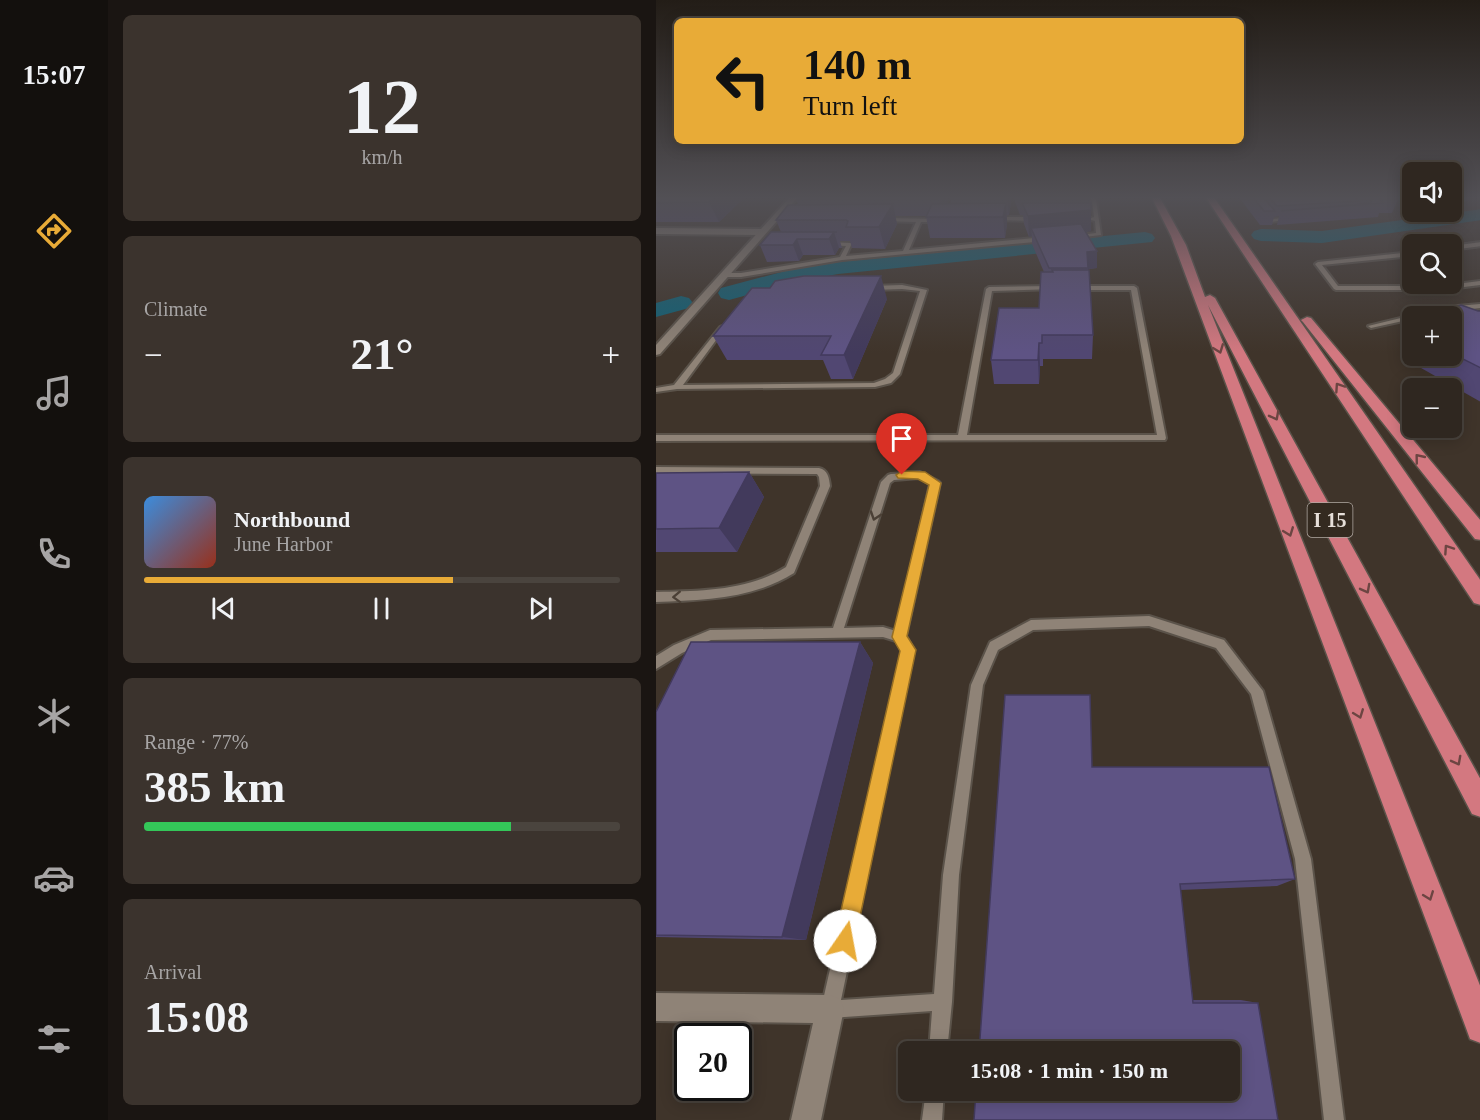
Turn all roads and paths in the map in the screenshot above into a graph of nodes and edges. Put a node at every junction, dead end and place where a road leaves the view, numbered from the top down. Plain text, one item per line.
1 (752, 248) edge
2 (848, 248) edge
3 (937, 248) edge
4 (1181, 248) edge
5 (1183, 248) edge
6 (1247, 248) edge
7 (1249, 248) edge
8 (906, 251) joint
9 (1402, 255) edge
10 (842, 258) junction
11 (725, 275) junction
12 (1481, 283) edge
13 (1462, 285) edge
14 (1402, 288) edge
15 (861, 290) edge
16 (1481, 306) edge
17 (1462, 308) edge
18 (1402, 319) edge
19 (728, 321) edge
20 (1371, 326) dead end
21 (662, 339) edge
22 (656, 352) edge
23 (677, 387) junction
24 (656, 390) edge
25 (656, 438) edge
26 (962, 438) junction
27 (656, 470) edge
28 (1481, 534) edge
29 (656, 597) edge
30 (1481, 597) edge
31 (837, 632) junction
32 (899, 637) junction
33 (656, 663) edge
34 (1481, 805) edge
35 (943, 1002) junction
36 (656, 1007) edge
37 (830, 1009) junction
38 (1481, 1028) edge
39 (939, 1041) edge
40 (934, 1101) edge
41 (806, 1120) edge
42 (932, 1120) edge
43 (1334, 1120) edge

1 - 11 main road
2 - 10 lane
3 - 8 lane
4 -> 38 highway
5 -> 34 highway, I 15
30 -> 6 highway
28 -> 7 highway
8 - 10 lane
9 - 14 lane
10 - 11 lane
11 - 21 main road
12 - 13 lane
15 - 23 lane
16 - 17 lane
18 - 20 lane
19 - 23 lane
21 - 22 main road
23 - 24 lane
25 - 26 lane
26 - 26 lane
27 -> 29 lane
31 - 32 lane
32 -> 31 lane
31 - 33 lane
32 - 37 lane
35 - 37 lane
35 - 39 lane
35 - 43 lane
36 - 37 main road
37 - 41 main road
40 - 42 lane

